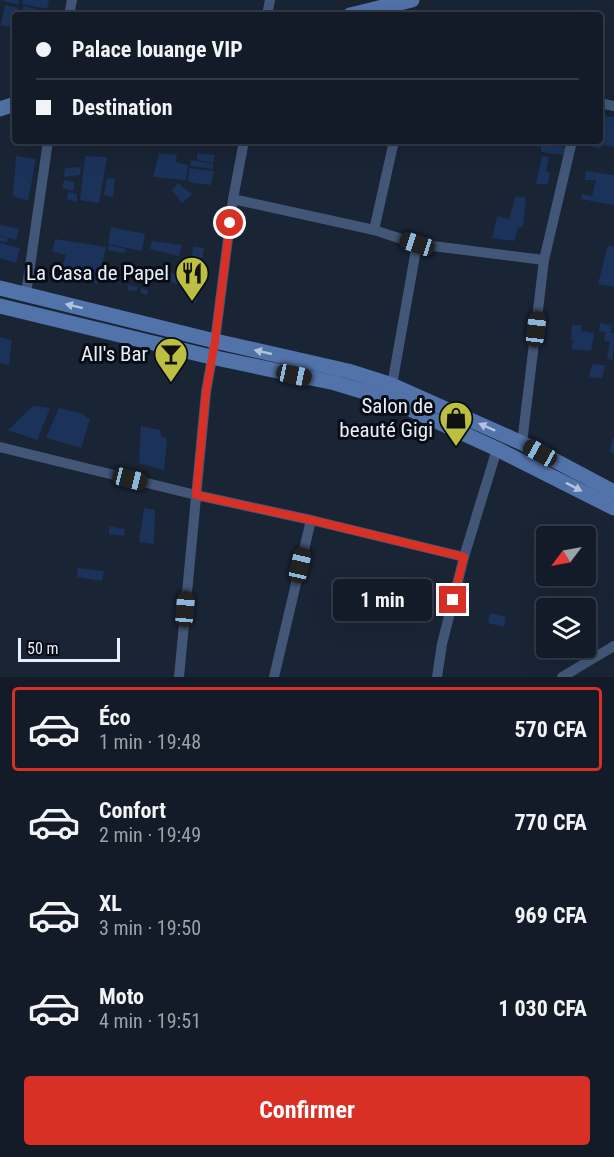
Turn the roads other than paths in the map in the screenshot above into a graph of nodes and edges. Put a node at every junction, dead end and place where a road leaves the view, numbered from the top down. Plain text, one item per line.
1 (404, 6) edge
2 (368, 12) edge
3 (48, 144) edge
4 (243, 144) edge
5 (393, 144) edge
6 (571, 144) edge
7 (233, 199) junction
8 (374, 230) junction
9 (417, 244) junction
10 (544, 260) junction
11 (0, 288) edge
12 (26, 294) junction
13 (0, 306) edge
14 (215, 341) junction
15 (211, 357) junction
16 (392, 384) junction
17 (522, 443) junction
18 (0, 447) edge
19 (497, 449) junction
20 (614, 492) edge
21 (196, 495) junction
22 (614, 508) edge
23 (311, 520) junction
24 (464, 557) junction
25 (614, 646) edge
26 (440, 676) edge
27 (179, 677) edge
28 (274, 677) edge
29 (562, 677) edge

1 - 2 main road
3 - 12 street
4 - 7 street
5 - 8 street
6 - 10 street
7 - 8 street
7 - 14 street
8 - 9 street
9 - 10 street
9 - 16 street
10 - 17 street
11 - 12 main road
14 -> 12 main road
13 - 15 main road
14 - 15 street
16 -> 14 main road
15 - 19 main road
15 - 21 street
17 -> 16 main road
17 - 20 main road
18 - 21 street
19 -> 22 main road
19 - 24 street
21 - 23 street
21 - 27 street
23 - 24 street
23 - 28 street
24 - 26 street
25 - 29 street

